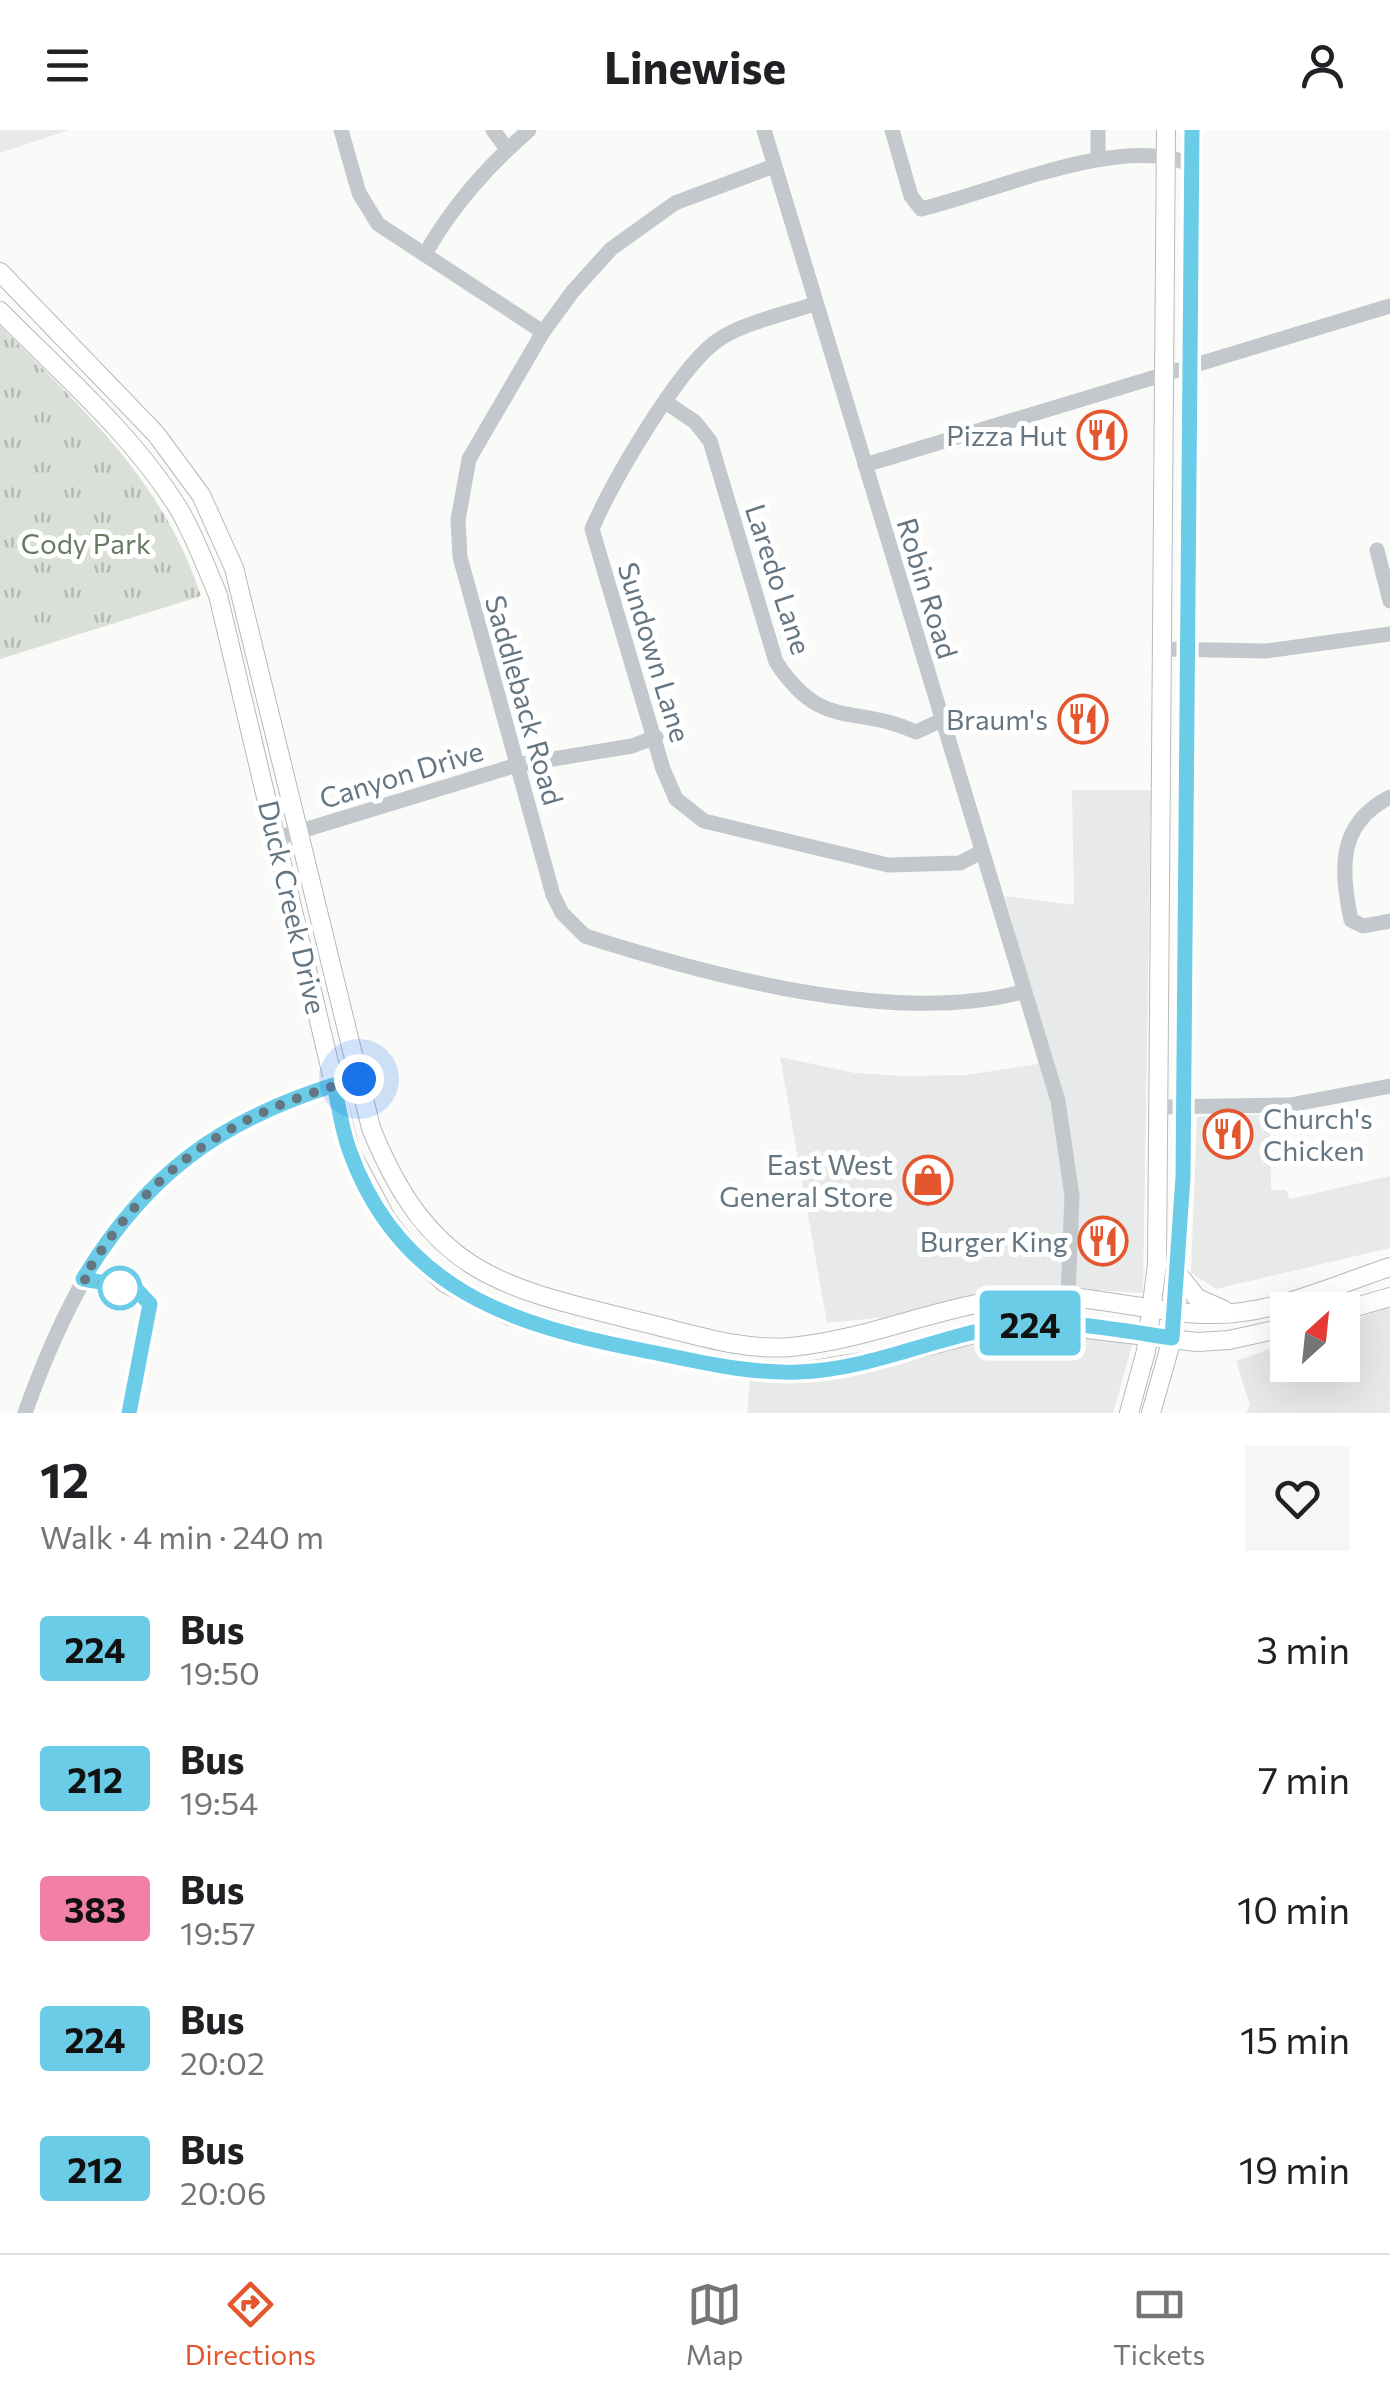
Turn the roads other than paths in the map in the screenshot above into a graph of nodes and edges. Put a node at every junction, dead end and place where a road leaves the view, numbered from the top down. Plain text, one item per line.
1 (341, 130) edge
2 (493, 130) edge
3 (529, 130) edge
4 (764, 130) edge
5 (894, 130) edge
6 (1098, 130) edge
7 (1166, 130) edge
8 (1192, 130) edge
9 (507, 149) junction
10 (1166, 154) junction
11 (1098, 158) junction
12 (774, 166) junction
13 (1193, 166) junction
14 (424, 254) junction
15 (0, 272) edge
16 (814, 304) junction
17 (1390, 306) edge
18 (0, 311) edge
19 (543, 332) junction
20 (1189, 365) junction
21 (1162, 373) junction
22 (667, 403) junction
23 (156, 434) junction
24 (135, 452) junction
25 (865, 466) junction
26 (1378, 550) dead end
27 (1390, 601) edge
28 (249, 623) junction
29 (226, 630) junction
30 (1390, 634) edge
31 (1161, 649) junction
32 (1186, 650) junction
33 (942, 720) junction
34 (656, 737) junction
35 (516, 765) junction
36 (1390, 797) edge
37 (300, 831) junction
38 (278, 838) junction
39 (981, 852) junction
40 (1390, 921) edge
41 (1159, 946) junction
42 (1184, 948) junction
43 (1022, 992) junction
44 (359, 1079) junction
45 (334, 1085) junction
46 (1390, 1086) edge
47 (1183, 1106) junction
48 (1158, 1107) junction
49 (448, 1250) junction
50 (1384, 1269) edge
51 (430, 1271) junction
52 (1178, 1274) junction
53 (1068, 1297) junction
54 (1388, 1297) edge
55 (1360, 1306) edge
56 (1153, 1308) junction
57 (1175, 1311) junction
58 (1234, 1313) junction
59 (1270, 1331) edge
60 (1148, 1335) junction
61 (1172, 1338) junction
62 (1216, 1342) junction
63 (1161, 1378) junction
64 (25, 1413) edge
65 (1129, 1413) edge
66 (1151, 1413) edge

1 - 14 street
2 - 9 street
3 - 9 street
4 - 12 street, Robin Road
5 - 11 street
6 - 11 street
7 - 10 main road
8 - 13 main road
9 - 14 street
10 - 11 street
10 - 13 street
10 - 21 main road
12 - 16 street, Robin Road
12 - 19 street, Saddleback Road
13 - 20 main road
14 - 19 street
15 - 23 main road, Duck Creek Drive
16 - 22 street, Sundown Lane
16 - 25 street, Robin Road
17 - 20 street
18 - 24 main road, Duck Creek Drive
19 - 35 street, Saddleback Road
20 - 21 street
20 - 32 main road
21 - 25 street
21 - 31 main road
22 - 33 street, Laredo Lane
22 - 34 street, Sundown Lane
23 - 24 main road
23 - 28 main road, Duck Creek Drive
24 - 29 main road, Duck Creek Drive
25 - 33 street, Robin Road
26 - 27 street
28 - 29 main road
28 - 37 main road, Duck Creek Drive
29 - 38 main road, Duck Creek Drive
30 - 32 street
31 - 32 street
31 - 41 main road
32 - 42 main road
33 - 39 street, Robin Road
34 - 35 street, Canyon Drive
34 - 39 street, Sundown Lane
35 - 37 street, Canyon Drive
35 - 43 street, Saddleback Road
36 - 40 street
37 - 38 street, Canyon Drive
37 - 44 main road, Duck Creek Drive
38 - 45 main road, Duck Creek Drive
39 - 43 street, Robin Road
41 - 42 main road
41 - 48 main road
42 - 47 main road
43 - 53 street, Robin Road
44 - 45 street
44 - 49 main road, Duck Creek Drive
45 - 51 main road, Duck Creek Drive
45 - 64 street
46 - 47 street
47 - 48 street
47 - 52 main road
48 - 56 main road
49 - 51 main road
49 - 53 main road, Duck Creek Drive
50 - 54 main road
50 - 58 main road, Duck Creek Drive
51 - 60 main road, Duck Creek Drive
52 - 57 main road
52 - 58 main road
53 - 56 main road, Duck Creek Drive
54 - 55 main road
56 - 57 main road, Duck Creek Drive
56 - 60 main road
57 - 58 main road, Duck Creek Drive
57 - 61 main road
59 - 62 main road
60 - 61 main road, Duck Creek Drive
60 - 65 main road
61 - 62 main road, Duck Creek Drive
61 - 63 main road
62 - 63 main road
63 - 66 main road

